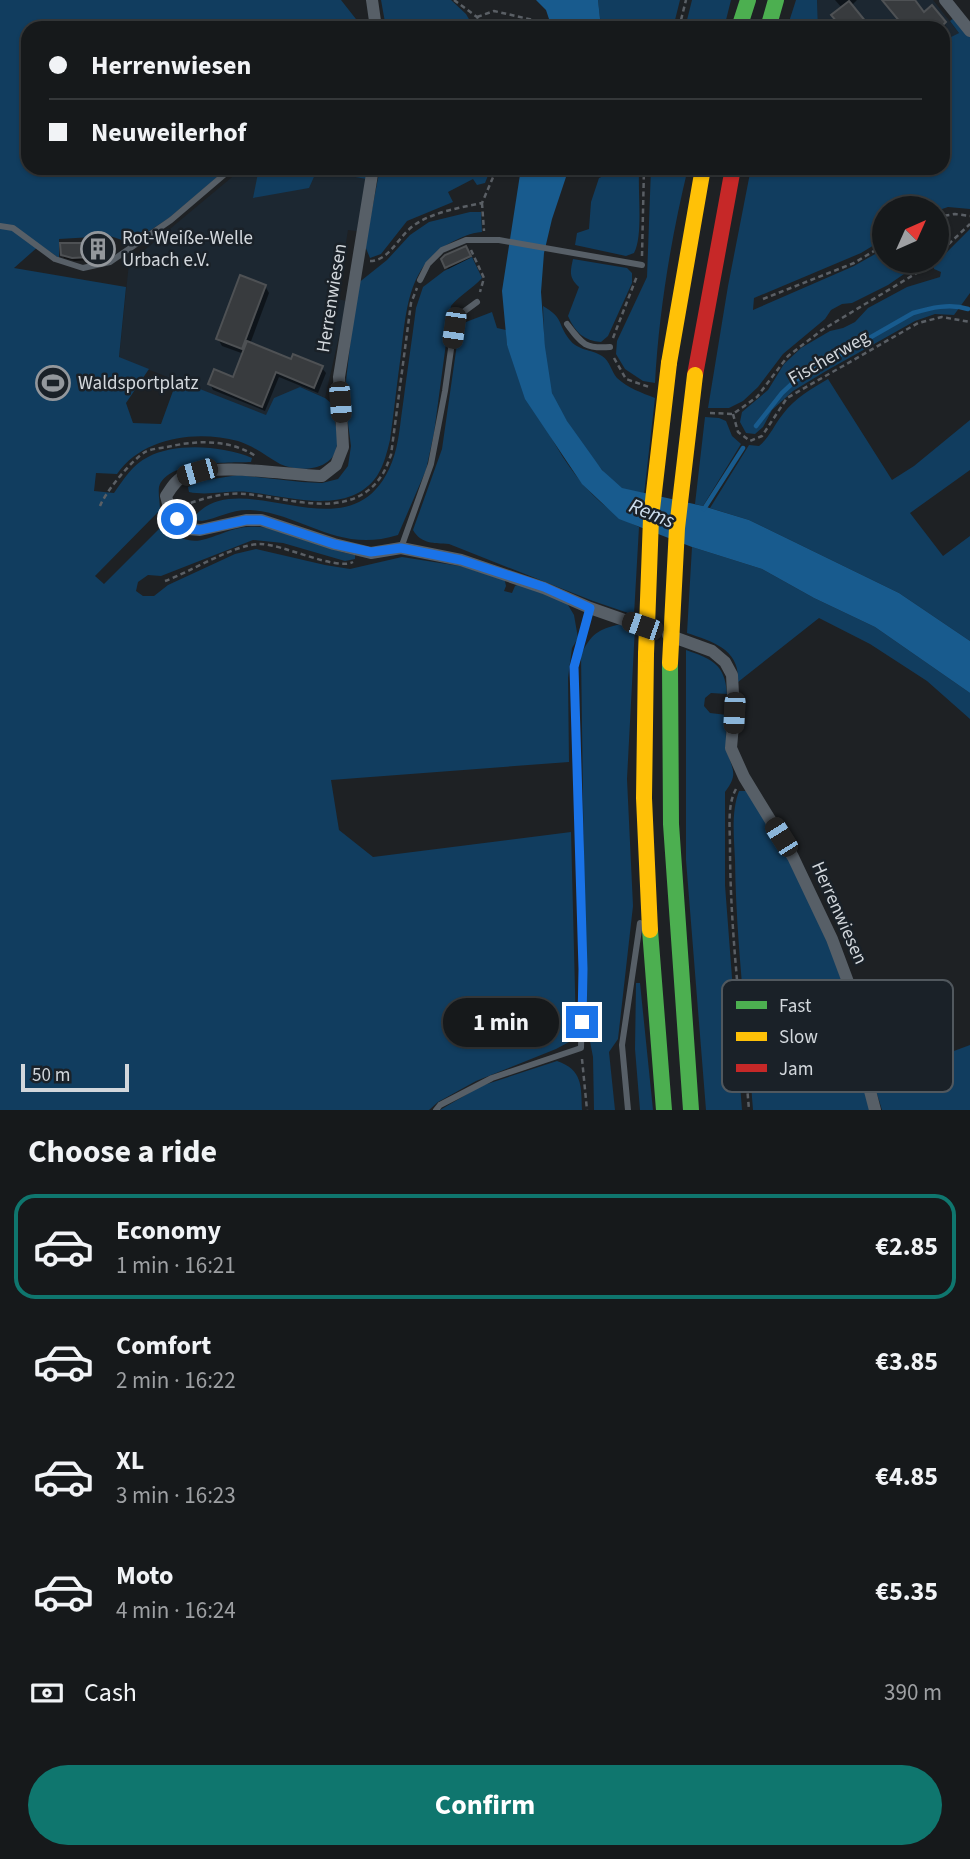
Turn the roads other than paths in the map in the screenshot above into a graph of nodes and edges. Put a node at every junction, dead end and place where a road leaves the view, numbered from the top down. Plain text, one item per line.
1 (372, 0) edge
2 (748, 0) edge
3 (776, 0) edge
4 (945, 0) edge
5 (375, 21) edge
6 (741, 21) edge
7 (770, 21) edge
8 (970, 31) edge
9 (224, 175) edge
10 (372, 175) edge
11 (703, 175) edge
12 (732, 175) edge
13 (0, 226) edge
14 (642, 265) road end
15 (420, 281) dead end
16 (477, 302) road end
17 (567, 324) dead end
18 (610, 347) road end
19 (401, 548) junction
20 (590, 608) junction
21 (647, 894) junction
22 (847, 980) edge
23 (870, 1092) edge
24 (436, 1110) edge
25 (628, 1110) edge
26 (664, 1110) edge
27 (691, 1110) edge
28 (875, 1110) edge

1 - 5 street
2 - 6 highway
3 - 7 highway
4 - 8 street
9 - 13 lane
10 - 19 street, Herrenwiesen
11 - 21 highway, bridge
12 - 27 highway, bridge
14 - 15 lane
16 - 19 lane
17 - 18 lane
19 - 20 street, Herrenwiesen
20 - 22 street, Herrenwiesen
20 - 24 lane
21 - 25 lane
21 - 26 highway
23 - 28 street, Herrenwiesen

